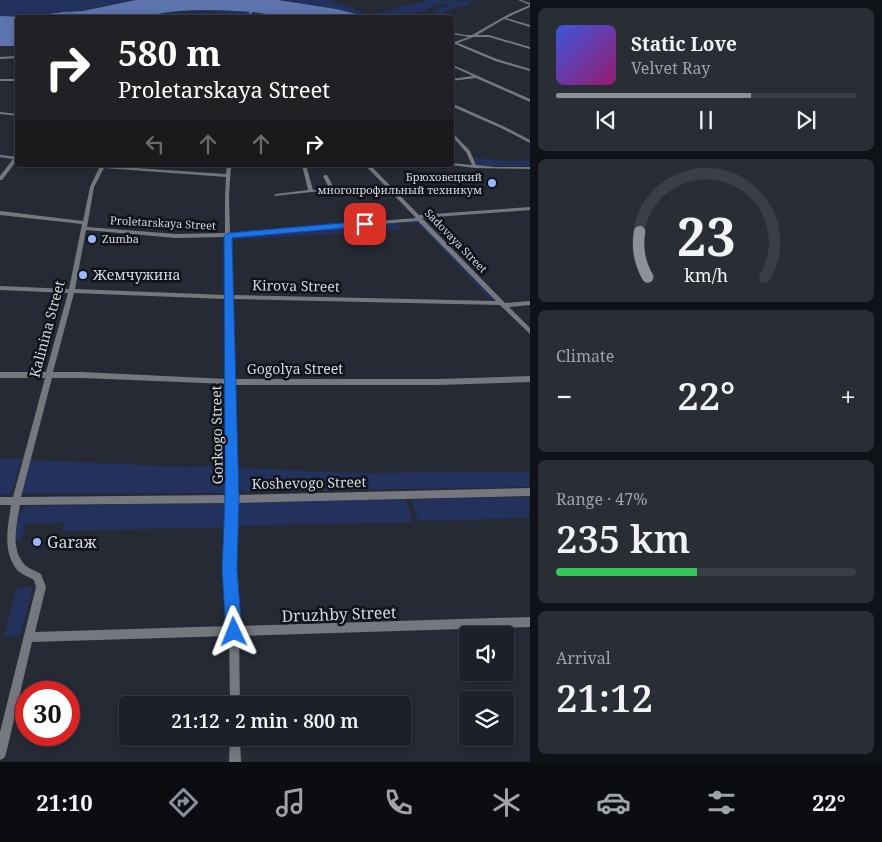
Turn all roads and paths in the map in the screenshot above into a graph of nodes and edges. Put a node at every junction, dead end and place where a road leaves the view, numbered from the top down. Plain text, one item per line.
1 (519, 0) edge
2 (530, 5) edge
3 (523, 9) junction
4 (530, 11) edge
5 (504, 18) junction
6 (530, 26) edge
7 (478, 32) junction
8 (454, 33) edge
9 (473, 36) junction
10 (489, 36) junction
11 (454, 44) edge
12 (454, 44) edge
13 (530, 48) edge
14 (15, 57) edge
15 (0, 58) edge
16 (454, 66) edge
17 (530, 70) edge
18 (476, 77) junction
19 (0, 80) edge
20 (15, 80) edge
21 (454, 80) edge
22 (530, 101) edge
23 (454, 105) edge
24 (0, 113) edge
25 (15, 115) edge
26 (454, 136) edge
27 (530, 142) edge
28 (0, 156) edge
29 (15, 158) edge
30 (454, 164) edge
31 (102, 167) edge
32 (229, 167) edge
33 (304, 167) edge
34 (370, 167) edge
35 (474, 167) junction
36 (530, 168) edge
37 (228, 176) junction
38 (325, 176) dead end
39 (0, 179) edge
40 (311, 191) junction
41 (276, 195) dead end
42 (530, 208) edge
43 (0, 213) edge
44 (419, 218) junction
45 (84, 225) junction
46 (228, 236) junction
47 (0, 288) edge
48 (71, 292) junction
49 (228, 296) junction
50 (530, 303) edge
51 (503, 304) junction
52 (530, 332) edge
53 (0, 375) edge
54 (47, 376) junction
55 (530, 379) edge
56 (231, 382) junction
57 (530, 492) edge
58 (232, 499) junction
59 (0, 501) edge
60 (16, 501) junction
61 (530, 622) edge
62 (234, 632) junction
63 (28, 637) junction
64 (235, 696) edge
65 (235, 746) edge
66 (0, 754) edge
67 (235, 762) edge

1 - 2 street
2 - 3 street
3 - 4 street
3 - 5 street
5 - 6 street
5 - 7 street
7 - 9 street
7 - 10 street
8 - 9 street
9 - 10 street
9 - 11 street
10 - 13 street
12 - 17 street
14 - 15 street
16 - 18 street
18 - 21 street
18 - 22 street
19 - 20 street
23 - 27 street
24 - 25 street
26 - 35 street
28 - 29 street
29 - 39 street
30 - 35 street
31 - 37 street
31 - 45 street, Kalinina Street
32 - 37 street, Gorkogo Street
33 - 40 street
34 - 44 street, Sadovaya Street
35 - 36 street
37 - 46 street, Gorkogo Street
38 - 40 street
40 - 41 street
42 - 44 street, Proletarskaya Street
43 - 45 street, Proletarskaya Street
44 - 46 street, Proletarskaya Street
44 - 51 street, Sadovaya Street
45 - 46 street, Proletarskaya Street
45 - 48 street, Kalinina Street
46 - 49 street, Gorkogo Street
47 - 48 street, Kirova Street
48 - 49 street, Kirova Street
48 - 54 street, Kalinina Street
49 - 51 street, Kirova Street
49 - 56 street, Gorkogo Street
50 - 51 street, Kirova Street
51 - 52 street, Sadovaya Street
53 - 54 street, Gogolya Street
54 - 56 street, Gogolya Street
54 - 60 street, Kalinina Street
55 - 56 street, Gogolya Street
56 - 58 street, Gorkogo Street
57 - 58 street, Koshevogo Street
58 - 60 street, Koshevogo Street
58 - 62 street, Gorkogo Street
59 - 60 street, Koshevogo Street
60 - 63 street, Kalinina Street
61 - 62 street, Druzhby Street
62 - 63 street, Druzhby Street
62 - 64 street, Gorkogo Street
63 - 66 street
65 - 67 street

